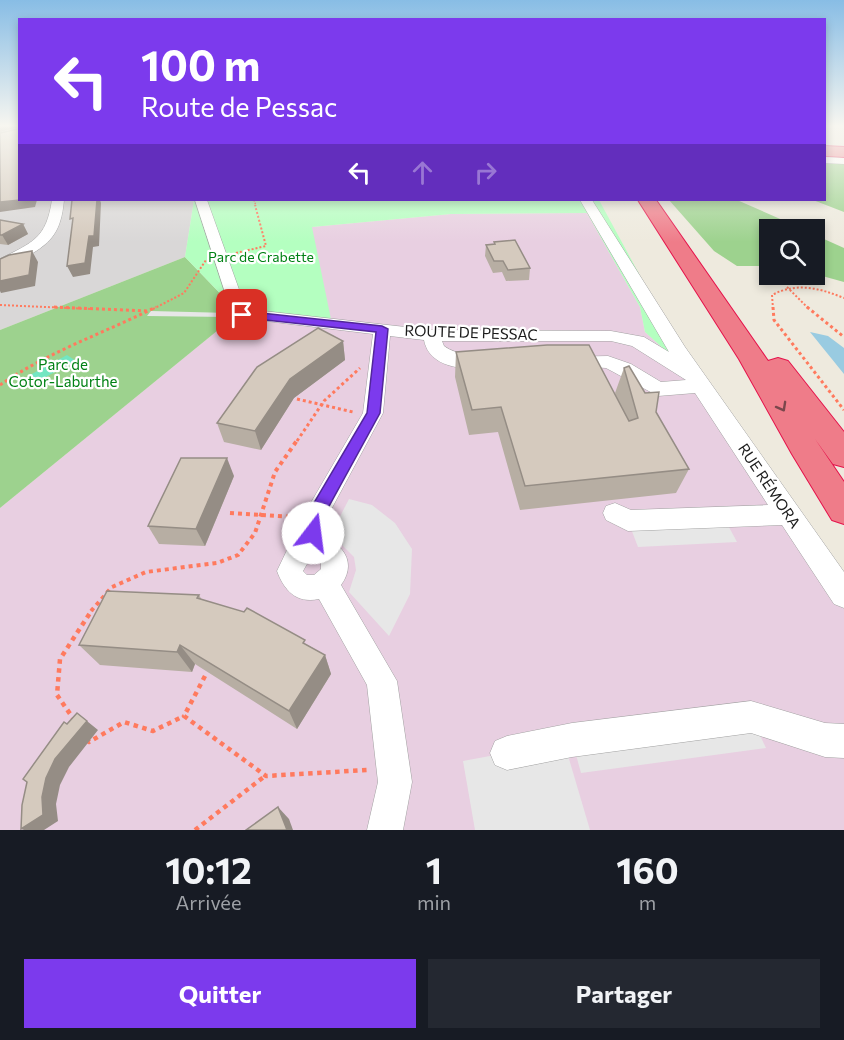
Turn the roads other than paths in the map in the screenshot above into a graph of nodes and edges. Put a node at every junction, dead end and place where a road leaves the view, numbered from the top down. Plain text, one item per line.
1 (58, 201) edge
2 (201, 201) edge
3 (587, 201) edge
4 (648, 201) edge
5 (648, 201) edge
6 (0, 265) edge
7 (382, 329) junction
8 (432, 335) junction
9 (506, 361) edge
10 (554, 361) edge
11 (698, 381) junction
12 (844, 455) edge
13 (844, 510) edge
14 (615, 513) dead end
15 (788, 514) junction
16 (844, 595) edge
17 (844, 741) edge
18 (507, 753) dead end
19 (385, 830) edge

1 - 6 street
2 - 7 street, ROUTE DE PESSAC
3 - 11 street, RUE RÉMORA
4 - 12 highway
5 -> 13 highway
7 - 8 street, ROUTE DE PESSAC
7 - 19 street
8 - 9 street
8 - 11 street, ROUTE DE PESSAC
10 - 11 street
11 - 15 street, RUE RÉMORA
14 - 15 street
15 - 16 street, RUE RÉMORA
17 - 18 street

